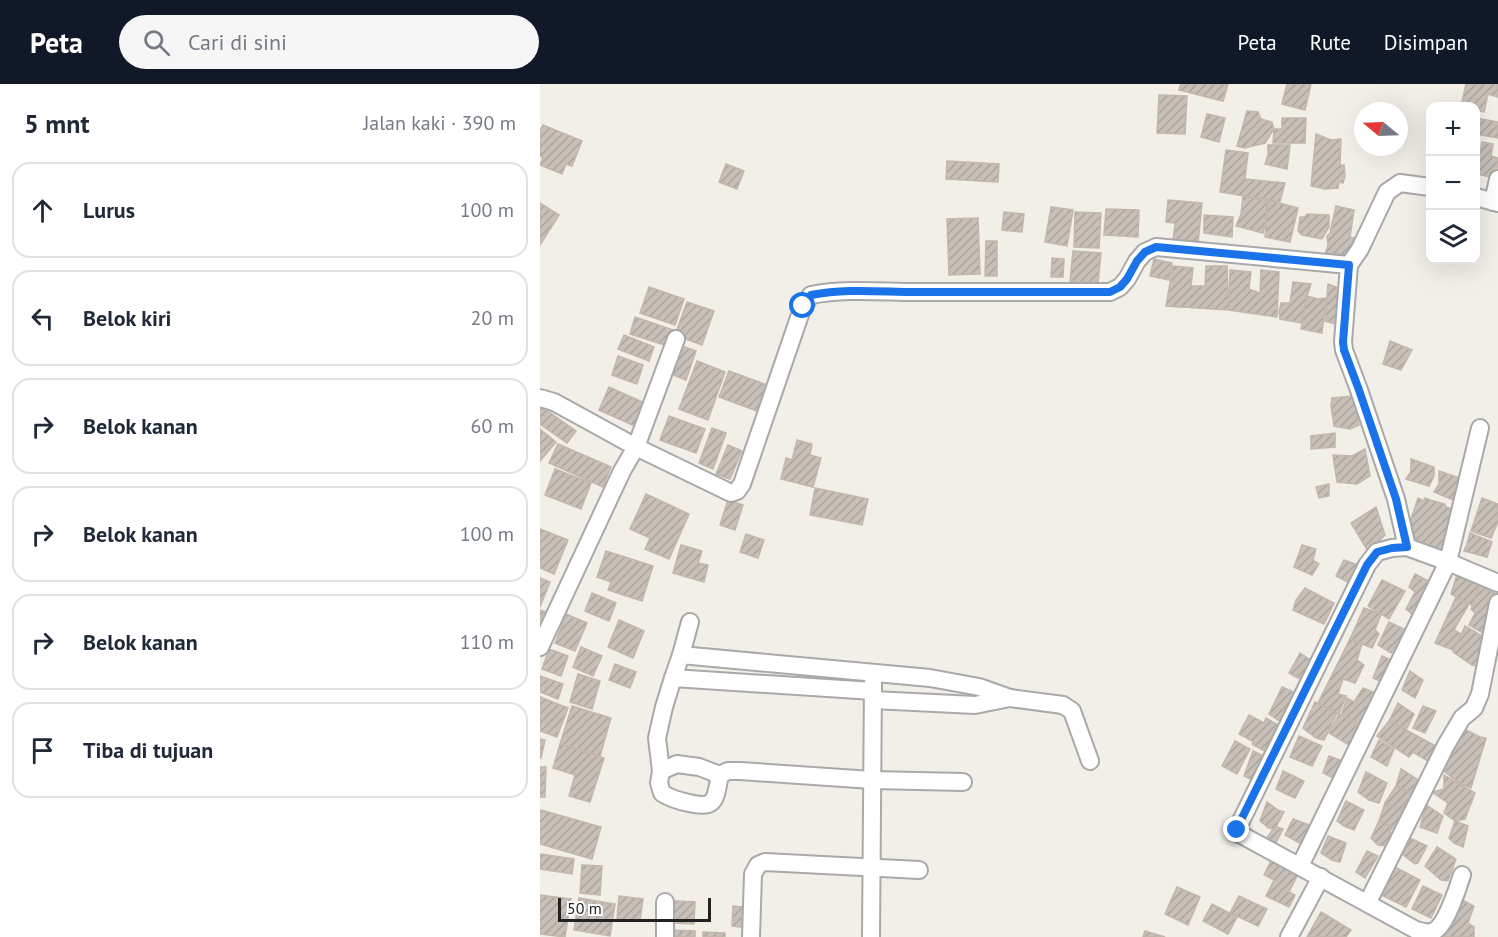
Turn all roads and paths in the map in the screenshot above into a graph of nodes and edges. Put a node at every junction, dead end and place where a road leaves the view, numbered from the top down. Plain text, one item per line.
1 (1498, 179) edge
2 (1426, 186) edge
3 (1480, 198) edge
4 (1496, 202) edge
5 (1349, 265) junction
6 (676, 339) dead end
7 (540, 398) edge
8 (1480, 428) dead end
9 (636, 447) junction
10 (1407, 547) junction
11 (1448, 562) junction
12 (1498, 583) edge
13 (1498, 603) edge
14 (690, 622) dead end
15 (540, 647) edge
16 (681, 655) junction
17 (873, 672) junction
18 (673, 678) junction
19 (873, 695) junction
20 (1010, 698) junction
21 (1090, 761) dead end
22 (661, 771) junction
23 (720, 775) junction
24 (872, 780) junction
25 (963, 782) dead end
26 (1300, 866) junction
27 (872, 869) junction
28 (919, 870) dead end
29 (1462, 875) dead end
30 (1321, 877) junction
31 (665, 902) dead end
32 (1368, 902) junction
33 (665, 937) edge
34 (752, 937) edge
35 (871, 937) edge
36 (1289, 937) edge

1 - 4 street
2 - 5 street
3 - 4 street
5 - 9 street
5 - 10 street
6 - 9 street
7 - 9 street
8 - 11 street
9 - 15 street
10 - 11 street
10 - 26 street
11 - 12 street
11 - 26 street
13 - 32 street
14 - 16 street
16 - 17 street
16 - 18 street
17 - 19 street
17 - 20 street
18 - 19 street
18 - 22 street
19 - 20 street
19 - 24 street
20 - 21 street
22 - 23 street
22 - 23 street
23 - 24 street
24 - 25 street
24 - 27 street
26 - 30 street
27 - 28 street
27 - 34 street
27 - 35 street
29 - 32 street
30 - 32 street
30 - 36 street
31 - 33 street

